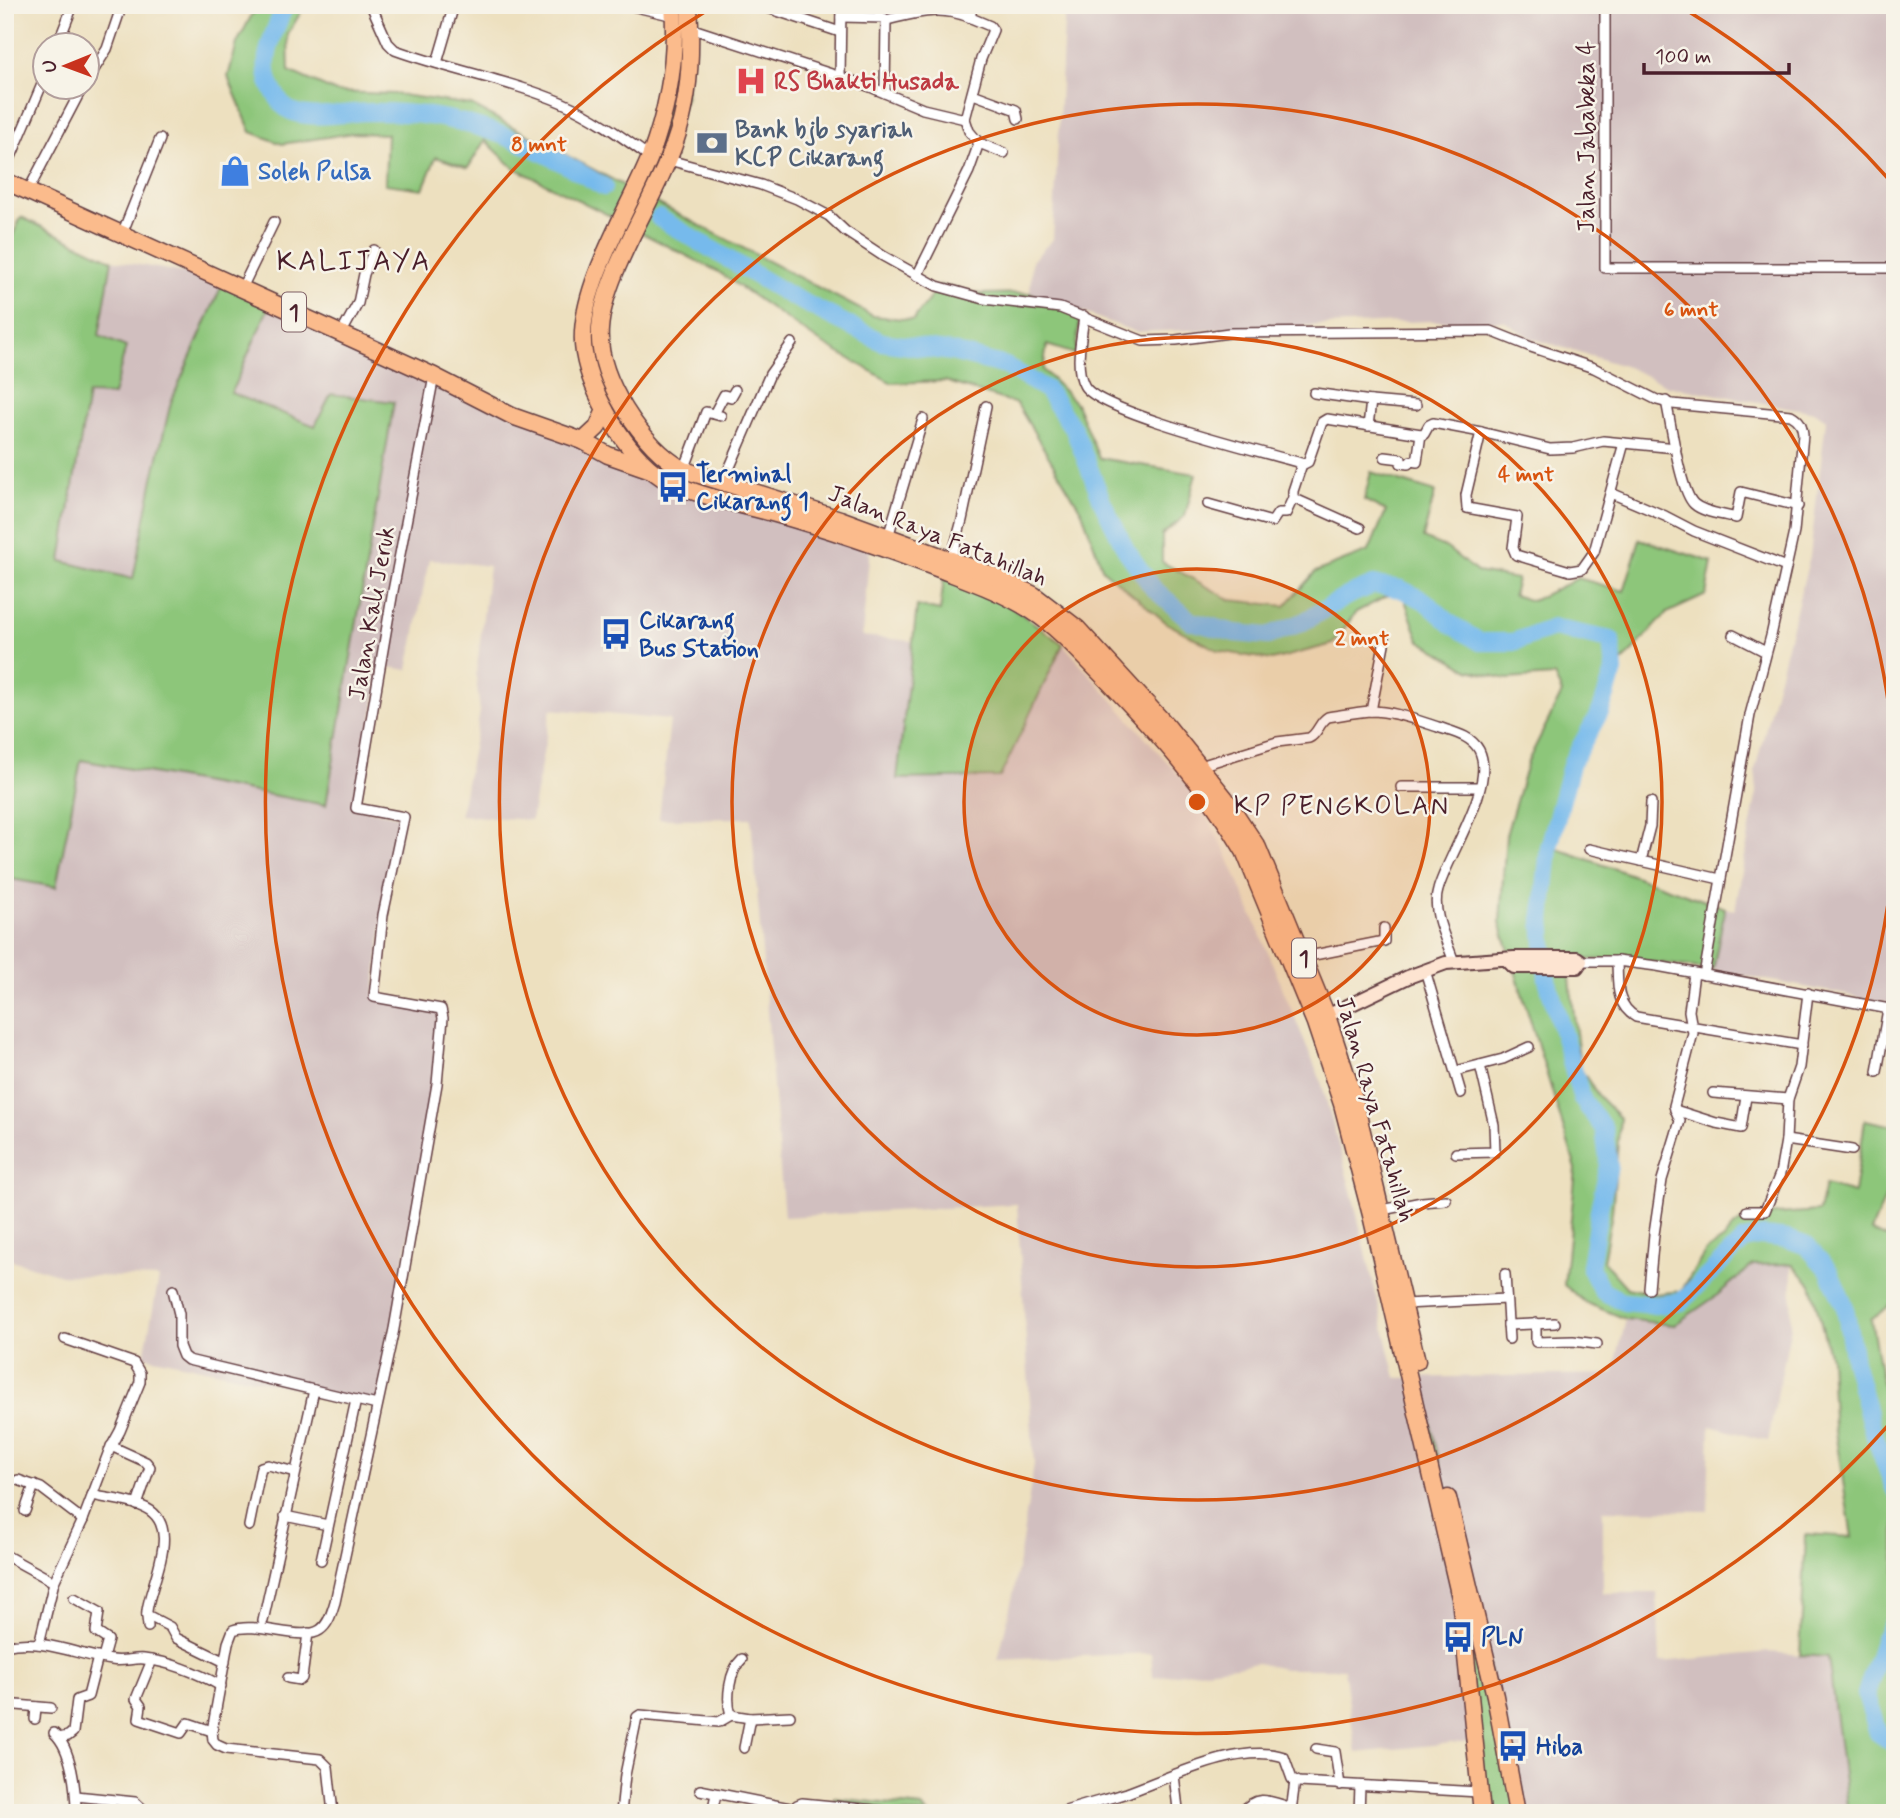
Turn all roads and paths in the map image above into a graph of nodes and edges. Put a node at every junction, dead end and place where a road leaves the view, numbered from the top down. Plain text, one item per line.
1 (73, 5) edge
2 (122, 5) edge
3 (371, 5) edge
4 (454, 5) edge
5 (628, 5) edge
6 (689, 5) edge
7 (758, 5) edge
8 (841, 5) edge
9 (971, 5) edge
10 (1605, 5) edge
11 (673, 10) edge
12 (841, 17) junction
13 (971, 18) junction
14 (886, 20) junction
15 (690, 28) junction
16 (62, 32) edge
17 (841, 32) junction
18 (102, 57) edge
19 (437, 63) junction
20 (839, 78) junction
21 (884, 93) junction
22 (973, 94) junction
23 (34, 102) edge
24 (75, 102) edge
25 (965, 118) junction
26 (1018, 119) dead end
27 (160, 139) dead end
28 (979, 143) junction
29 (1004, 153) dead end
30 (650, 157) junction
31 (669, 160) junction
32 (5, 171) edge
33 (5, 181) edge
34 (28, 191) junction
35 (274, 222) dead end
36 (122, 234) junction
37 (610, 246) junction
38 (374, 250) dead end
39 (626, 252) junction
40 (1895, 268) edge
41 (606, 274) junction
42 (918, 276) junction
43 (242, 288) junction
44 (1084, 316) junction
45 (341, 334) junction
46 (792, 343) dead end
47 (434, 376) junction
48 (735, 390) dead end
49 (1314, 393) dead end
50 (1371, 401) junction
51 (1666, 401) junction
52 (1416, 405) dead end
53 (986, 407) dead end
54 (605, 410) junction
55 (923, 419) dead end
56 (1368, 426) junction
57 (1481, 432) junction
58 (1421, 435) junction
59 (583, 441) junction
60 (1624, 443) junction
61 (1676, 448) junction
62 (1385, 457) dead end
63 (1302, 464) junction
64 (678, 466) junction
65 (652, 470) junction
66 (723, 483) junction
67 (1611, 493) junction
68 (1293, 498) junction
69 (1208, 504) dead end
70 (1798, 506) junction
71 (1360, 528) dead end
72 (888, 537) junction
73 (951, 560) junction
74 (1786, 567) junction
75 (1732, 635) dead end
76 (1385, 639) dead end
77 (1766, 652) junction
78 (1371, 711) junction
79 (1200, 766) junction
80 (1401, 787) dead end
81 (1479, 787) junction
82 (1651, 802) dead end
83 (1589, 849) dead end
84 (1641, 861) junction
85 (1720, 879) junction
86 (1384, 928) dead end
87 (1304, 957) junction
88 (1454, 961) junction
89 (1617, 961) junction
90 (1578, 962) joint
91 (1425, 970) junction
92 (1694, 973) junction
93 (1704, 975) junction
94 (1808, 993) junction
95 (1892, 1009) edge
96 (1327, 1016) junction
97 (1692, 1026) junction
98 (1802, 1045) junction
99 (1529, 1048) dead end
100 (1480, 1065) junction
101 (1456, 1071) junction
102 (1877, 1072) dead end
103 (1461, 1093) dead end
104 (1713, 1093) dead end
105 (1746, 1097) junction
106 (1788, 1099) junction
107 (1675, 1110) junction
108 (1786, 1140) junction
109 (1852, 1150) dead end
110 (1456, 1153) dead end
111 (1446, 1200) dead end
112 (1382, 1210) junction
113 (1747, 1211) dead end
114 (1506, 1274) dead end
115 (1649, 1289) dead end
116 (173, 1290) dead end
117 (1506, 1300) junction
118 (1405, 1304) junction
119 (1536, 1323) junction
120 (1555, 1323) dead end
121 (1508, 1325) junction
122 (65, 1339) dead end
123 (1510, 1339) dead end
124 (1597, 1344) dead end
125 (314, 1390) junction
126 (356, 1400) junction
127 (1420, 1401) junction
128 (377, 1405) junction
129 (111, 1446) junction
130 (295, 1472) junction
131 (18, 1480) dead end
132 (34, 1485) junction
133 (92, 1495) junction
134 (137, 1505) junction
135 (25, 1511) dead end
136 (285, 1516) junction
137 (83, 1520) junction
138 (328, 1525) junction
139 (249, 1526) dead end
140 (5, 1555) edge
141 (321, 1560) dead end
142 (54, 1582) junction
143 (74, 1598) dead end
144 (147, 1615) junction
145 (263, 1621) dead end
146 (148, 1628) dead end
147 (308, 1633) junction
148 (39, 1644) junction
149 (5, 1646) edge
150 (100, 1657) junction
151 (742, 1659) dead end
152 (152, 1660) junction
153 (225, 1662) junction
154 (288, 1678) dead end
155 (221, 1686) junction
156 (5, 1704) edge
157 (36, 1707) junction
158 (51, 1708) dead end
159 (731, 1715) junction
160 (790, 1716) dead end
161 (35, 1718) dead end
162 (750, 1718) junction
163 (212, 1731) junction
164 (744, 1748) dead end
165 (1316, 1749) dead end
166 (1174, 1775) junction
167 (1295, 1781) junction
168 (1340, 1785) junction
169 (1360, 1786) junction
170 (700, 1790) dead end
171 (1479, 1793) junction
172 (716, 1794) junction
173 (76, 1796) junction
174 (1178, 1809) dead end
175 (1291, 1810) edge
176 (795, 1811) edge
177 (76, 1813) edge
178 (148, 1813) edge
179 (333, 1813) edge
180 (621, 1813) edge
181 (712, 1813) edge
182 (906, 1813) edge
183 (1060, 1813) edge
184 (1241, 1813) edge
185 (1359, 1813) edge
186 (1482, 1813) edge
187 (1517, 1813) edge

1 - 16 street
2 - 18 street
3 - 19 street
4 - 19 street
5 - 11 street
6 - 15 highway, 1
7 - 17 street
8 - 12 street
9 - 13 street
10 - 40 street, Jalan Jababeka 4
11 - 30 highway, 1
12 - 14 street
12 - 17 street
13 - 14 street
13 - 22 street
14 - 21 street
15 - 20 street
15 - 31 highway, 1
17 - 20 street
19 - 30 street
20 - 21 street
21 - 25 street
22 - 25 street
22 - 26 street
23 - 32 street
24 - 34 street
25 - 28 street
27 - 36 street
28 - 29 street
28 - 42 street
30 - 37 highway, 1
31 - 39 highway, 1
31 - 42 street
33 - 34 highway, 1
34 - 36 highway, 1
35 - 43 street
36 - 43 highway, 1
37 - 39 highway
37 - 41 highway, 1
38 - 45 street
39 - 41 highway, 1
41 - 54 highway, 1
41 - 64 highway, 1
42 - 44 street
43 - 45 highway, 1
44 - 51 street
44 - 63 street
45 - 47 highway, 1
46 - 66 street
47 - 59 highway, 1
47 - 128 street, Jalan Kali Jeruk
48 - 64 street
49 - 50 street
50 - 52 street
50 - 56 street
51 - 61 street
51 - 70 street
53 - 73 street
54 - 59 highway
54 - 65 highway, 1
55 - 72 street
56 - 58 street
56 - 63 street
57 - 58 street
57 - 60 street
57 - 67 street
58 - 62 street
59 - 65 highway, 1
60 - 61 street
60 - 67 street
61 - 70 street
63 - 68 street
64 - 66 highway, Jalan Raya Fatahillah / 1
65 - 127 highway, Jalan Raya Fatahillah / 1
66 - 72 highway, Jalan Raya Fatahillah / 1
67 - 74 street
68 - 69 street
68 - 71 street
70 - 74 street
72 - 73 highway, Jalan Raya Fatahillah / 1
73 - 79 highway, Jalan Raya Fatahillah / 1
74 - 77 street
75 - 77 street
76 - 78 street
77 - 85 street
78 - 79 street
78 - 81 street
79 - 87 highway, Jalan Raya Fatahillah / 1
80 - 81 street
81 - 88 street
82 - 84 street
83 - 84 street
84 - 85 street
85 - 93 street
86 - 87 street
87 - 96 highway, Jalan Raya Fatahillah / 1
88 - 90 street
88 - 91 street
89 - 90 street
89 - 92 street
89 - 97 street
91 - 96 street
91 - 101 street
92 - 93 street
92 - 97 street
93 - 94 street
94 - 95 street
94 - 98 street
95 - 102 street
96 - 112 highway, Jalan Raya Fatahillah / 1
97 - 98 street
97 - 107 street
98 - 106 street
99 - 100 street
100 - 101 street
100 - 110 street
101 - 103 street
104 - 105 street
105 - 106 street
105 - 107 street
106 - 108 street
107 - 115 street
108 - 109 street
108 - 113 street
111 - 112 street
112 - 118 highway, Jalan Raya Fatahillah / 1
114 - 117 street
116 - 125 street
117 - 118 street
117 - 121 street
118 - 127 highway, Jalan Raya Fatahillah / 1
119 - 120 street
119 - 121 street
119 - 124 street
121 - 123 street
122 - 129 street
125 - 126 street
125 - 130 street
126 - 128 street
126 - 138 street
127 - 171 highway, Jalan Raya Fatahillah / 1
127 - 187 highway, Jalan Raya Fatahillah / 1
128 - 147 street
129 - 133 street
129 - 134 street
130 - 136 street
130 - 139 street
131 - 132 street
132 - 135 street
132 - 137 street
133 - 134 street
133 - 137 street
134 - 144 street
136 - 138 street
136 - 145 street
137 - 142 street
138 - 141 street
140 - 142 street
142 - 148 street
143 - 150 street
144 - 146 street
144 - 153 street
147 - 153 street
147 - 154 street
148 - 149 street
148 - 150 street
150 - 152 street
150 - 173 street
151 - 159 street
152 - 155 street
152 - 163 street
153 - 155 street
155 - 163 street
156 - 157 street
157 - 158 street
157 - 161 street
159 - 162 street
159 - 180 street
160 - 162 street
162 - 164 street
163 - 179 street
165 - 168 street
166 - 167 street
166 - 174 street
166 - 183 street
167 - 168 street
167 - 175 street
168 - 169 street
169 - 171 street
169 - 185 street
170 - 172 street
171 - 186 highway, Jalan Raya Fatahillah / 1
172 - 176 street
172 - 181 street
173 - 177 street
173 - 178 street
175 - 184 street
176 - 182 street

